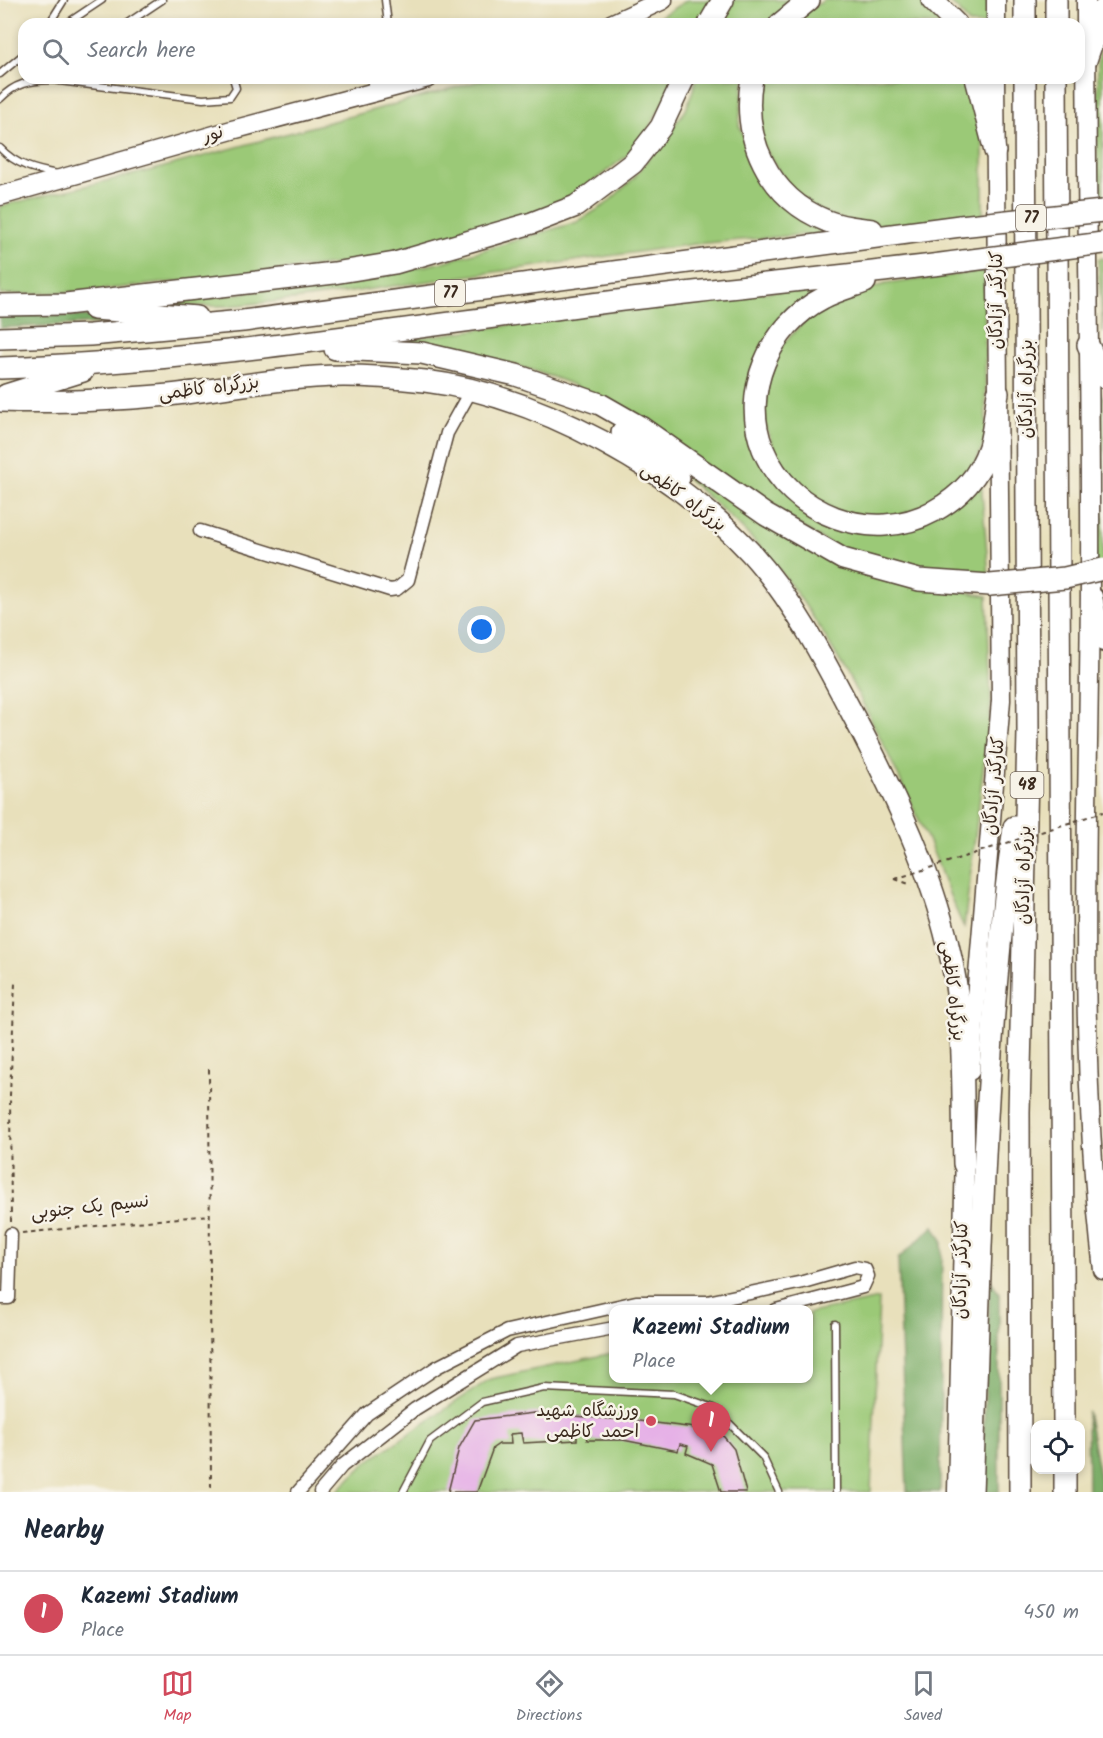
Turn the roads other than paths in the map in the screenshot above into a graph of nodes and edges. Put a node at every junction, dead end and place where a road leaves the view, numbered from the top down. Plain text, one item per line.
1 (64, 0) edge
2 (102, 0) edge
3 (162, 0) edge
4 (385, 0) edge
5 (663, 0) edge
6 (723, 0) edge
7 (809, 0) edge
8 (932, 0) edge
9 (996, 0) edge
10 (1025, 0) edge
11 (1056, 0) edge
12 (1086, 0) edge
13 (1103, 10) edge
14 (54, 18) edge
15 (75, 18) edge
16 (135, 18) edge
17 (387, 18) edge
18 (624, 18) edge
19 (712, 18) edge
20 (787, 18) edge
21 (950, 18) edge
22 (996, 18) edge
23 (1025, 18) edge
24 (1056, 18) edge
25 (18, 59) edge
26 (1086, 60) junction
27 (0, 74) edge
28 (20, 84) edge
29 (83, 84) edge
30 (235, 84) edge
31 (372, 84) edge
32 (407, 84) edge
33 (681, 84) edge
34 (751, 84) edge
35 (978, 84) edge
36 (996, 84) edge
37 (1025, 84) edge
38 (1056, 84) edge
39 (366, 96) junction
40 (0, 99) edge
41 (0, 148) edge
42 (995, 151) junction
43 (70, 176) junction
44 (0, 196) edge
45 (1103, 211) edge
46 (899, 233) junction
47 (1103, 243) edge
48 (900, 269) junction
49 (66, 304) junction
50 (0, 305) edge
51 (243, 321) junction
52 (0, 338) edge
53 (1088, 345) junction
54 (235, 350) junction
55 (100, 365) junction
56 (0, 368) edge
57 (1103, 377) edge
58 (550, 387) junction
59 (471, 390) junction
60 (998, 393) junction
61 (0, 399) edge
62 (707, 512) junction
63 (200, 531) dead end
64 (1096, 574) edge
65 (1103, 643) edge
66 (1028, 732) junction
67 (964, 1164) junction
68 (11, 1234) road end
69 (1103, 1270) edge
70 (0, 1298) edge
71 (623, 1305) edge
72 (795, 1305) edge
73 (609, 1308) edge
74 (835, 1324) dead end
75 (609, 1329) edge
76 (1064, 1420) edge
77 (1065, 1474) edge
78 (298, 1492) edge
79 (320, 1492) edge
80 (403, 1492) edge
81 (778, 1492) edge
82 (836, 1492) edge
83 (957, 1492) edge
84 (972, 1492) edge
85 (1020, 1492) edge
86 (1065, 1492) edge

1 - 14 lane
2 - 15 lane
3 - 16 lane
4 - 17 lane
5 - 18 main road
6 - 19 highway
7 - 20 highway
8 - 21 highway
9 - 22 main road
10 - 23 highway
11 - 24 highway
12 - 26 main road
13 - 26 highway
25 - 27 lane
26 - 53 main road
28 - 40 lane
29 - 30 lane
31 - 39 lane
32 - 39 main road, نور
33 - 49 highway
34 - 46 highway
35 - 42 highway
36 - 42 main road, کنارگذر آزادگان
37 - 66 highway, بزرگراه آزادگان / 48
38 - 76 highway, بزرگراه آزادگان / 48
39 - 43 main road, نور
41 - 43 lane
42 - 60 main road, کنارگذر آزادگان
43 - 44 main road, نور
45 - 46 highway, 77, bridge
46 - 51 highway, 77
47 - 48 highway, بزرگراه کاظمی / 77, bridge
48 - 54 highway, بزرگراه کاظمی / 77
48 - 60 highway
49 - 50 highway
49 - 51 highway
51 - 52 highway, 77
53 - 57 highway
53 - 64 main road
54 - 55 highway, بزرگراه کاظمی / 77
54 - 58 highway
55 - 56 highway, بزرگراه کاظمی / 77
55 - 61 highway
58 - 62 highway
58 - 64 highway, bridge
59 - 61 highway, بزرگراه کاظمی
59 - 62 highway, بزرگراه کاظمی
59 - 63 street
60 - 67 main road, کنارگذر آزادگان
62 - 67 highway, بزرگراه کاظمی
64 - 65 street
64 - 69 main road
66 - 84 highway
66 - 85 highway, بزرگراه آزادگان / 48
67 - 83 main road, کنارگذر آزادگان
68 - 70 street, نسیم یک جنوبی
71 - 72 street
73 - 78 street
74 - 82 lane
75 - 79 street
77 - 86 highway
80 - 81 lane

